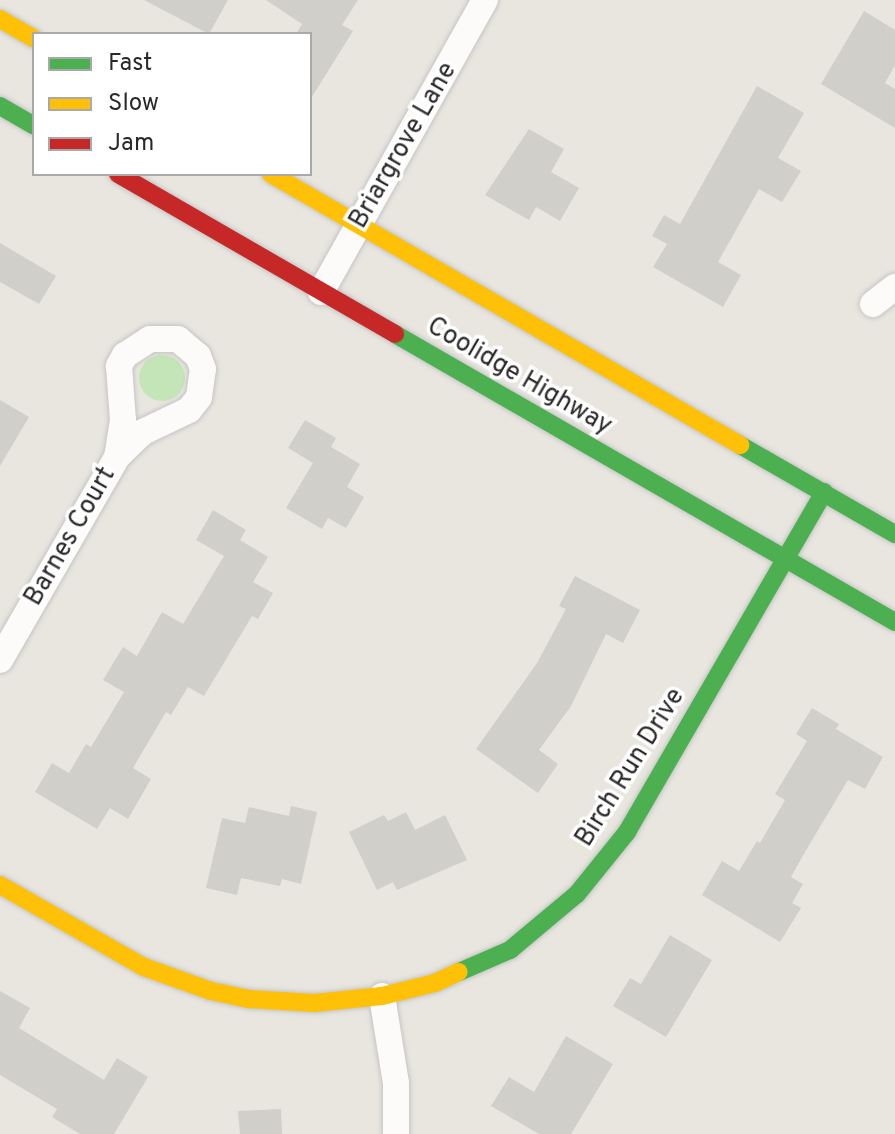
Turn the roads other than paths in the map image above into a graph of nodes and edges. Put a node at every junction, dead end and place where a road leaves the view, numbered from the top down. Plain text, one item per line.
1 (485, 0) edge
2 (0, 19) edge
3 (32, 38) edge
4 (0, 106) edge
5 (32, 125) edge
6 (121, 176) edge
7 (275, 176) edge
8 (359, 224) junction
9 (895, 287) edge
10 (321, 292) junction
11 (873, 304) dead end
12 (117, 457) junction
13 (824, 492) junction
14 (895, 534) edge
15 (785, 558) junction
16 (895, 622) edge
17 (0, 660) edge
18 (0, 885) edge
19 (382, 996) junction
20 (396, 1134) edge

1 - 8 street, Briargrove Lane
2 - 3 main road
4 - 5 main road
6 - 10 main road, Coolidge Highway
7 - 8 main road, Coolidge Highway
8 - 10 street, Briargrove Lane
8 - 13 main road, Coolidge Highway
9 - 11 street
10 - 15 main road, Coolidge Highway
12 - 12 street, Barnes Court
12 - 17 street, Barnes Court
13 - 14 main road, Coolidge Highway
13 - 15 main road, Birch Run Drive
15 - 16 main road, Coolidge Highway
15 - 19 main road, Birch Run Drive
18 - 19 main road, Birch Run Drive
19 - 20 street

